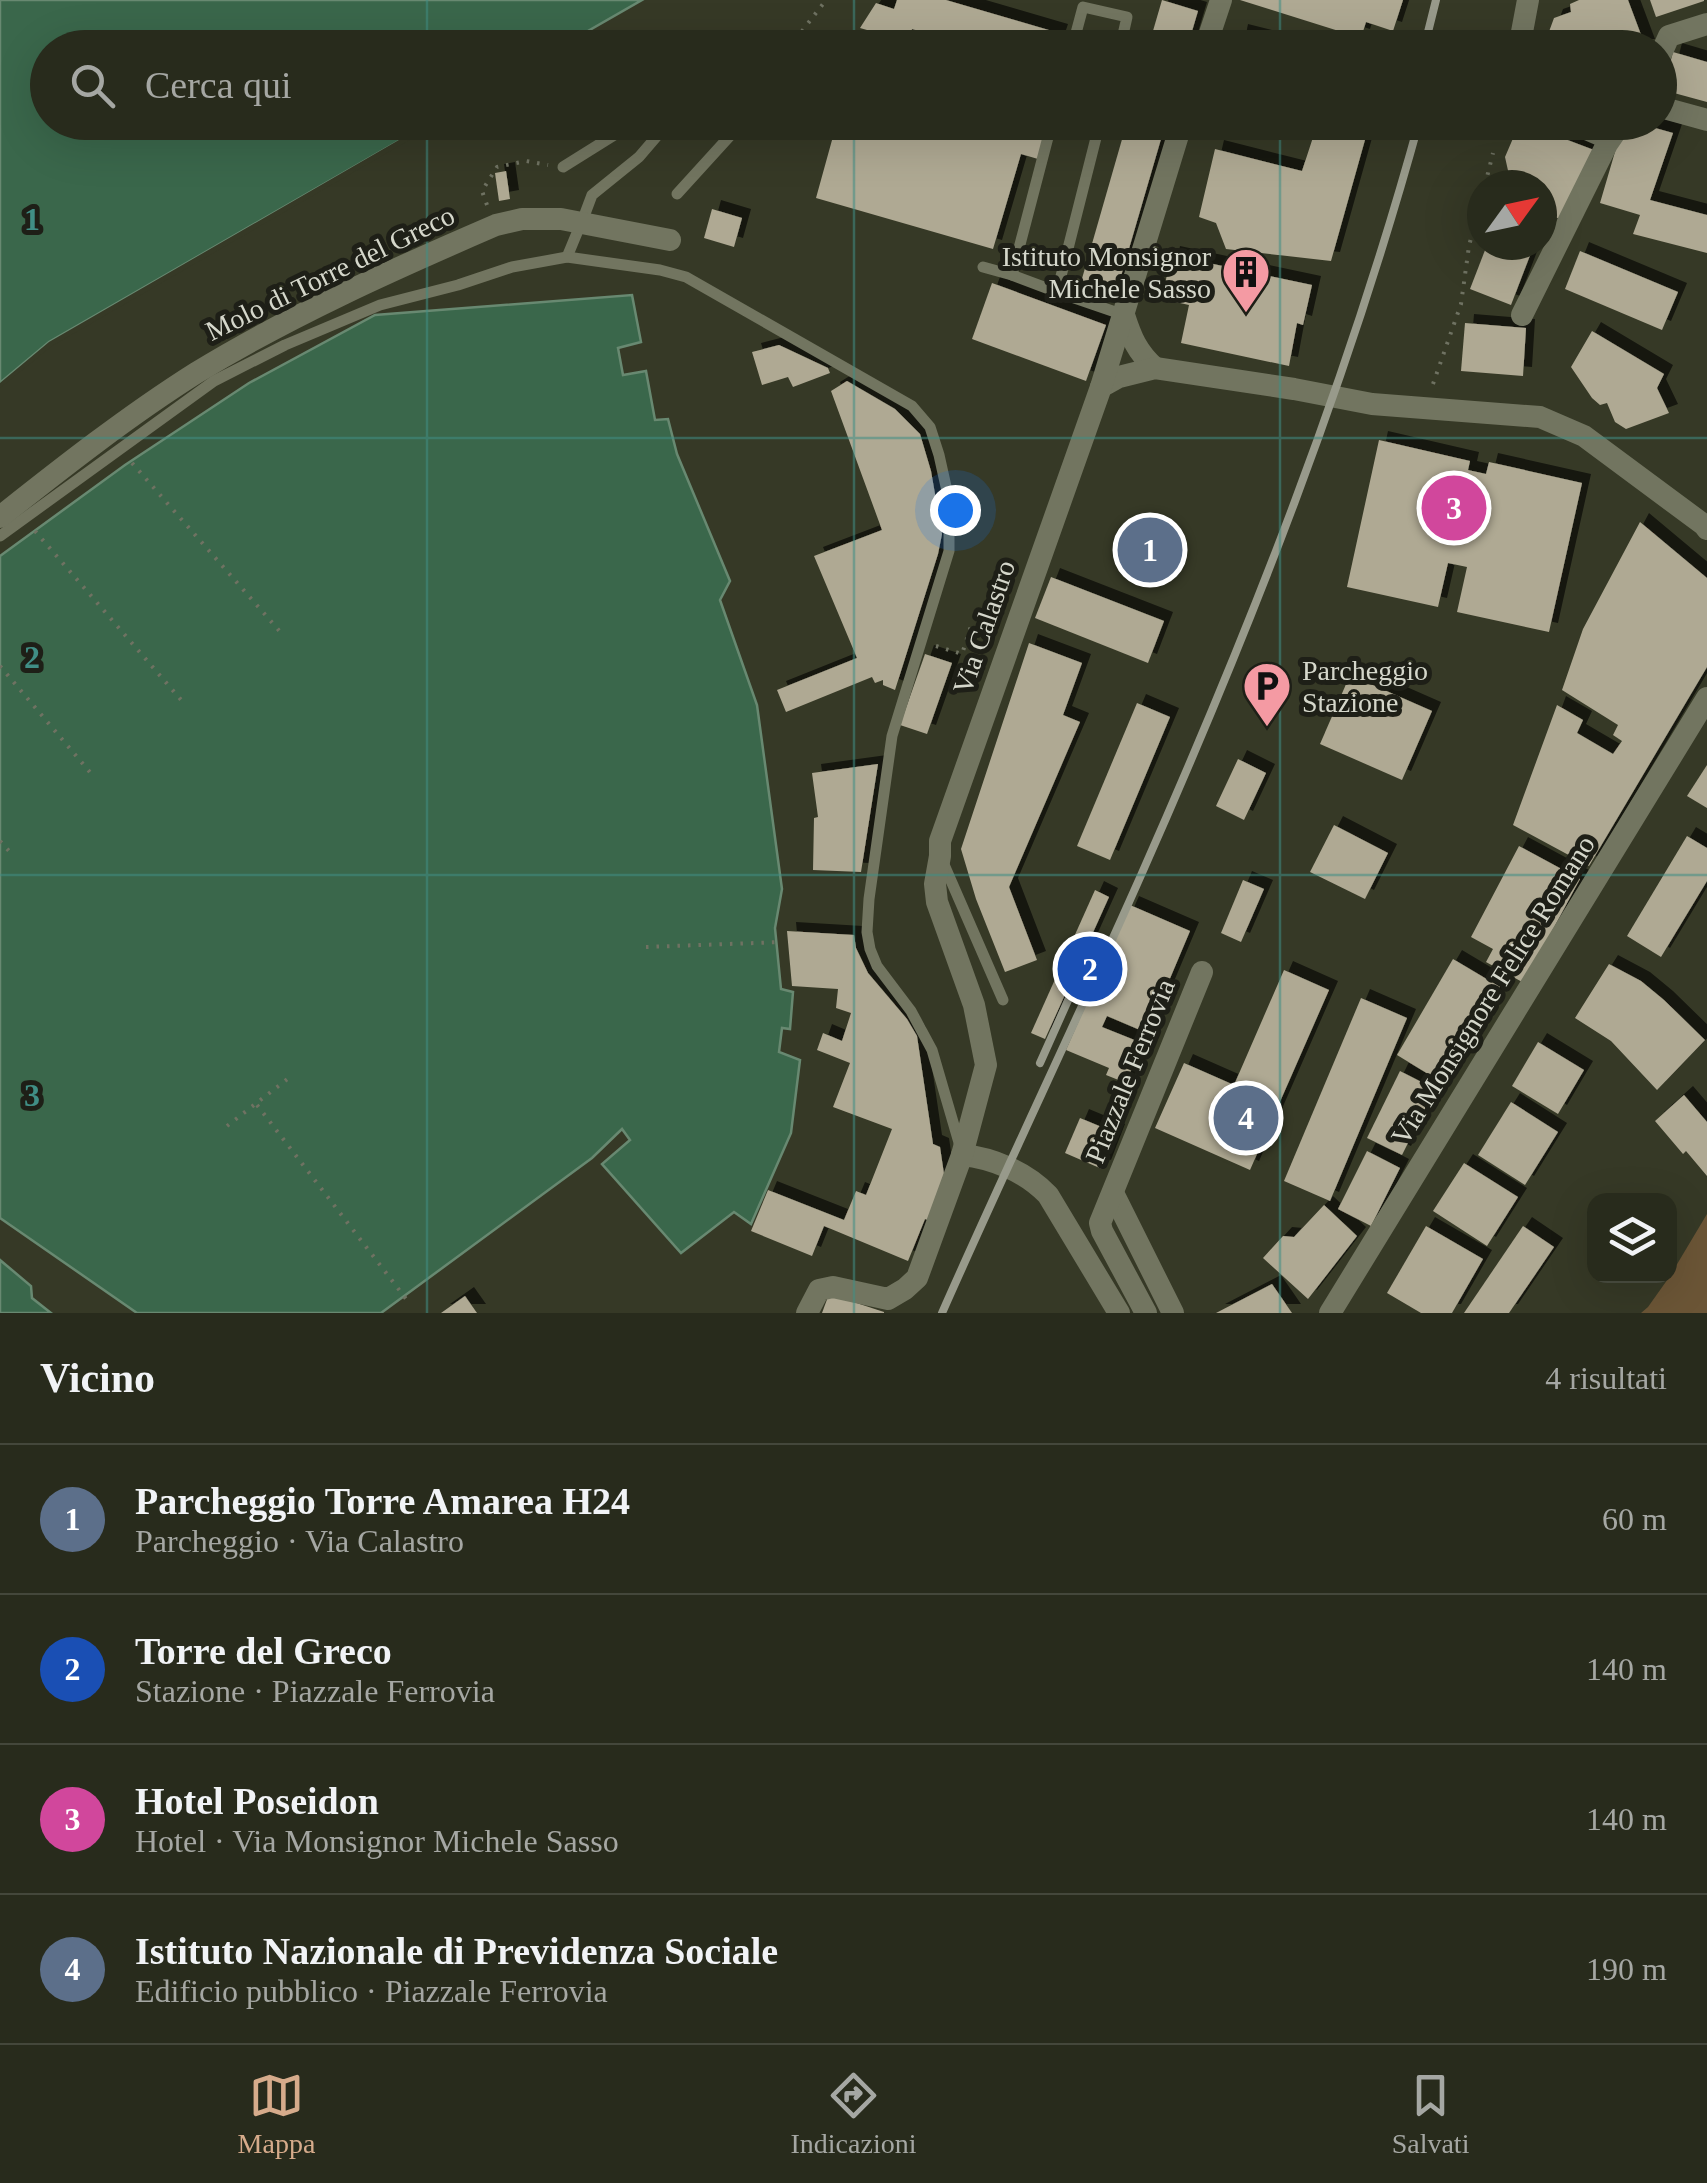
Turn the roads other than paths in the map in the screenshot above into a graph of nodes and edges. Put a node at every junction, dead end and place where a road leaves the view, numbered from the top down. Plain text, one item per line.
1 (1221, 0) edge
2 (1528, 0) edge
3 (1102, 6) edge
4 (1707, 24) edge
5 (1077, 30) edge
6 (1124, 30) edge
7 (1211, 30) edge
8 (1522, 30) edge
9 (1677, 33) edge
10 (1677, 112) edge
11 (1707, 120) edge
12 (606, 140) edge
13 (653, 140) edge
14 (726, 140) edge
15 (1047, 140) edge
16 (1095, 140) edge
17 (1177, 140) edge
18 (1597, 140) edge
19 (1609, 140) edge
20 (1606, 144) junction
21 (563, 167) dead end
22 (677, 194) dead end
23 (670, 240) dead end
24 (567, 257) junction
25 (983, 268) dead end
26 (1012, 275) junction
27 (1057, 292) junction
28 (1124, 315) junction
29 (1522, 315) dead end
30 (1155, 368) junction
31 (1101, 387) junction
32 (0, 516) edge
33 (1706, 526) edge
34 (0, 536) edge
35 (1707, 698) edge
36 (940, 856) junction
37 (1202, 972) dead end
38 (1003, 1000) dead end
39 (971, 1156) junction
40 (1113, 1193) junction
41 (807, 1313) edge
42 (1118, 1313) edge
43 (1146, 1313) edge
44 (1173, 1313) edge
45 (1330, 1313) edge

1 - 7 street
2 - 8 street
3 - 5 lane
3 - 6 lane
4 - 9 street
10 - 11 street
12 - 21 lane
13 - 24 lane
14 - 22 lane
15 - 26 lane
16 - 27 lane
17 - 28 street, Via Calastro
18 - 20 lane
19 - 20 street
20 - 29 street
23 - 32 street, Molo di Torre del Greco
24 - 34 lane
24 - 39 lane
25 - 26 lane
26 - 27 lane
27 - 28 lane
28 - 30 street
28 - 31 street, Via Calastro
30 - 31 street
30 - 33 street
31 - 36 street, Via Calastro
35 - 45 street, Via Monsignore Felice Romano
36 - 38 lane
36 - 39 street, Via Calastro
37 - 40 street, Piazzale Ferrovia
39 - 41 street, Via Calastro
39 - 42 street
40 - 43 street, Piazzale Ferrovia
40 - 44 street, Piazzale Ferrovia

